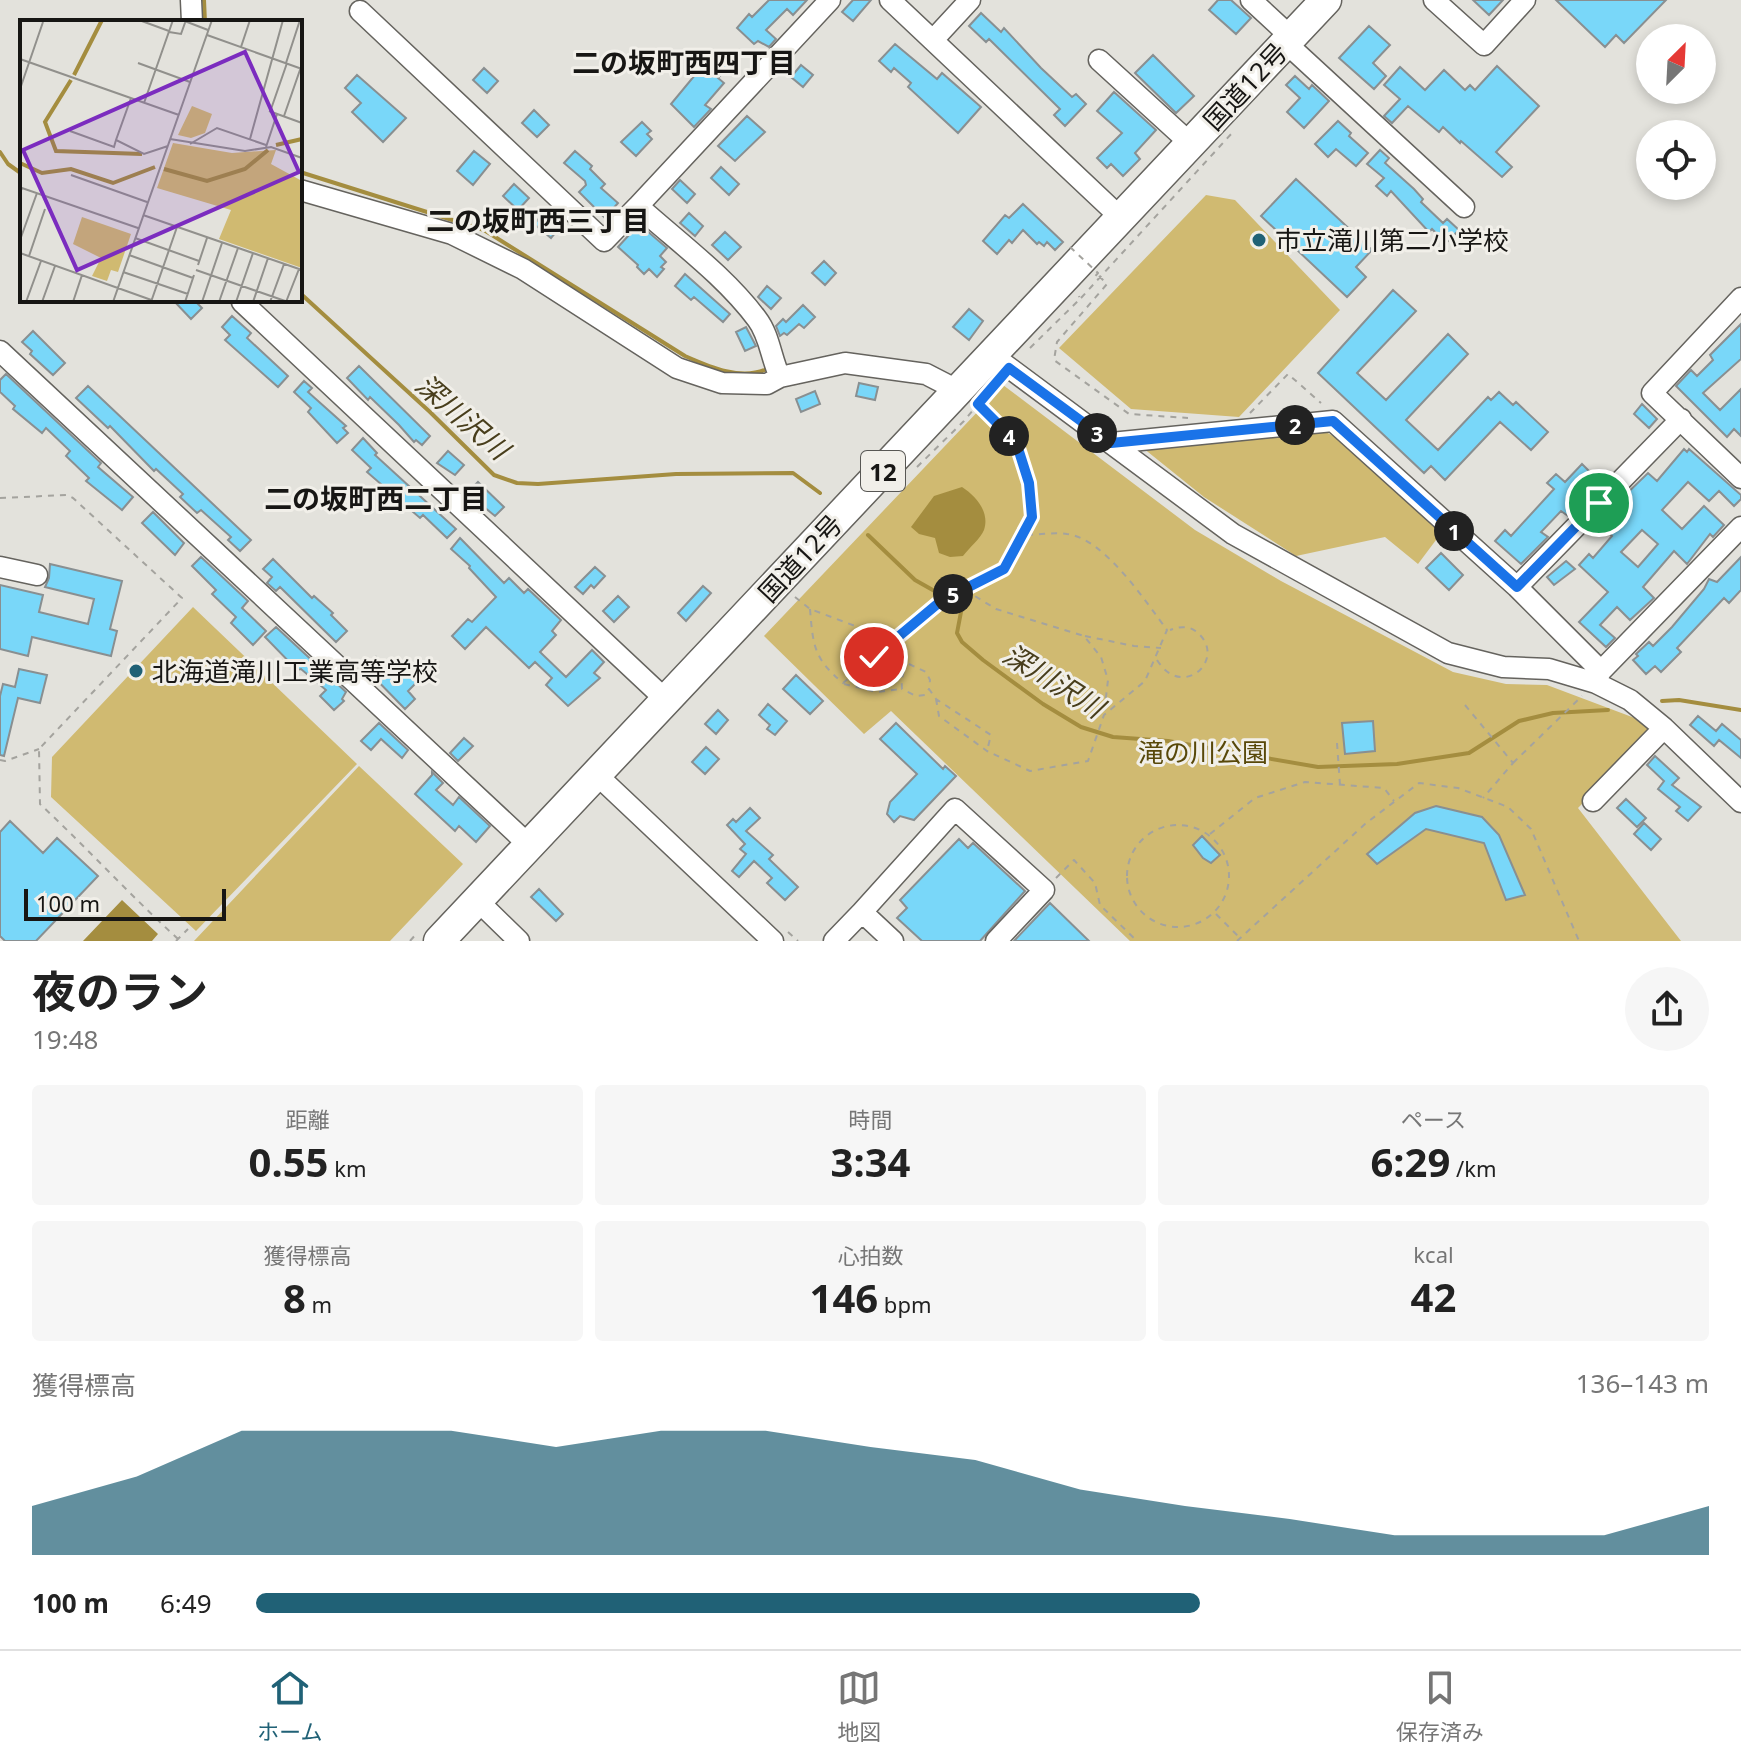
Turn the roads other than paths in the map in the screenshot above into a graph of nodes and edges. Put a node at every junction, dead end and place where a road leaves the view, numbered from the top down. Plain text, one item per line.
1 (191, 0) edge
2 (830, 0) edge
3 (890, 0) edge
4 (970, 0) edge
5 (1251, 0) edge
6 (1326, 0) edge
7 (1434, 0) edge
8 (1525, 0) edge
9 (360, 11) dead end
10 (192, 20) edge
11 (933, 40) junction
12 (1288, 40) junction
13 (1099, 60) dead end
14 (1191, 144) junction
15 (302, 191) edge
16 (638, 206) junction
17 (1464, 207) dead end
18 (1121, 218) junction
19 (1741, 298) edge
20 (242, 302) edge
21 (0, 351) edge
22 (1001, 361) junction
23 (780, 377) junction
24 (959, 391) junction
25 (1681, 419) junction
26 (1111, 443) junction
27 (1737, 465) edge
28 (1741, 527) edge
29 (0, 567) edge
30 (37, 575) dead end
31 (1517, 587) junction
32 (1598, 677) junction
33 (666, 700) junction
34 (1664, 728) junction
35 (596, 774) junction
36 (1593, 801) dead end
37 (1741, 802) edge
38 (530, 846) junction
39 (478, 901) junction
40 (862, 912) junction
41 (887, 938) edge
42 (439, 941) edge
43 (519, 941) edge
44 (773, 941) edge
45 (834, 941) edge
46 (996, 941) edge

1 - 10 street
2 - 16 street
3 - 11 street
4 - 11 street
5 - 12 street
6 - 12 highway, 国道12号 / 12
7 - 8 street
9 - 16 street
11 - 18 street
12 - 14 highway, 国道12号 / 12
12 - 17 street
13 - 14 street
14 - 18 highway, 国道12号 / 12
15 - 23 street
16 - 23 street
18 - 22 highway, 国道12号 / 12
19 - 25 street
20 - 33 street
21 - 38 street
22 - 24 highway, 国道12号 / 12
22 - 26 street
23 - 24 street
24 - 33 highway, 国道12号 / 12
25 - 27 street
25 - 31 street
26 - 31 street
26 - 32 street
28 - 32 street
29 - 30 street
31 - 32 street
32 - 34 street
33 - 35 highway, 国道12号 / 12
34 - 36 street
34 - 37 street
35 - 38 highway, 国道12号 / 12
35 - 44 street
38 - 39 highway, 国道12号 / 12
39 - 42 highway, 国道12号 / 12
39 - 43 street
40 - 41 street
40 - 45 street
40 - 46 street

